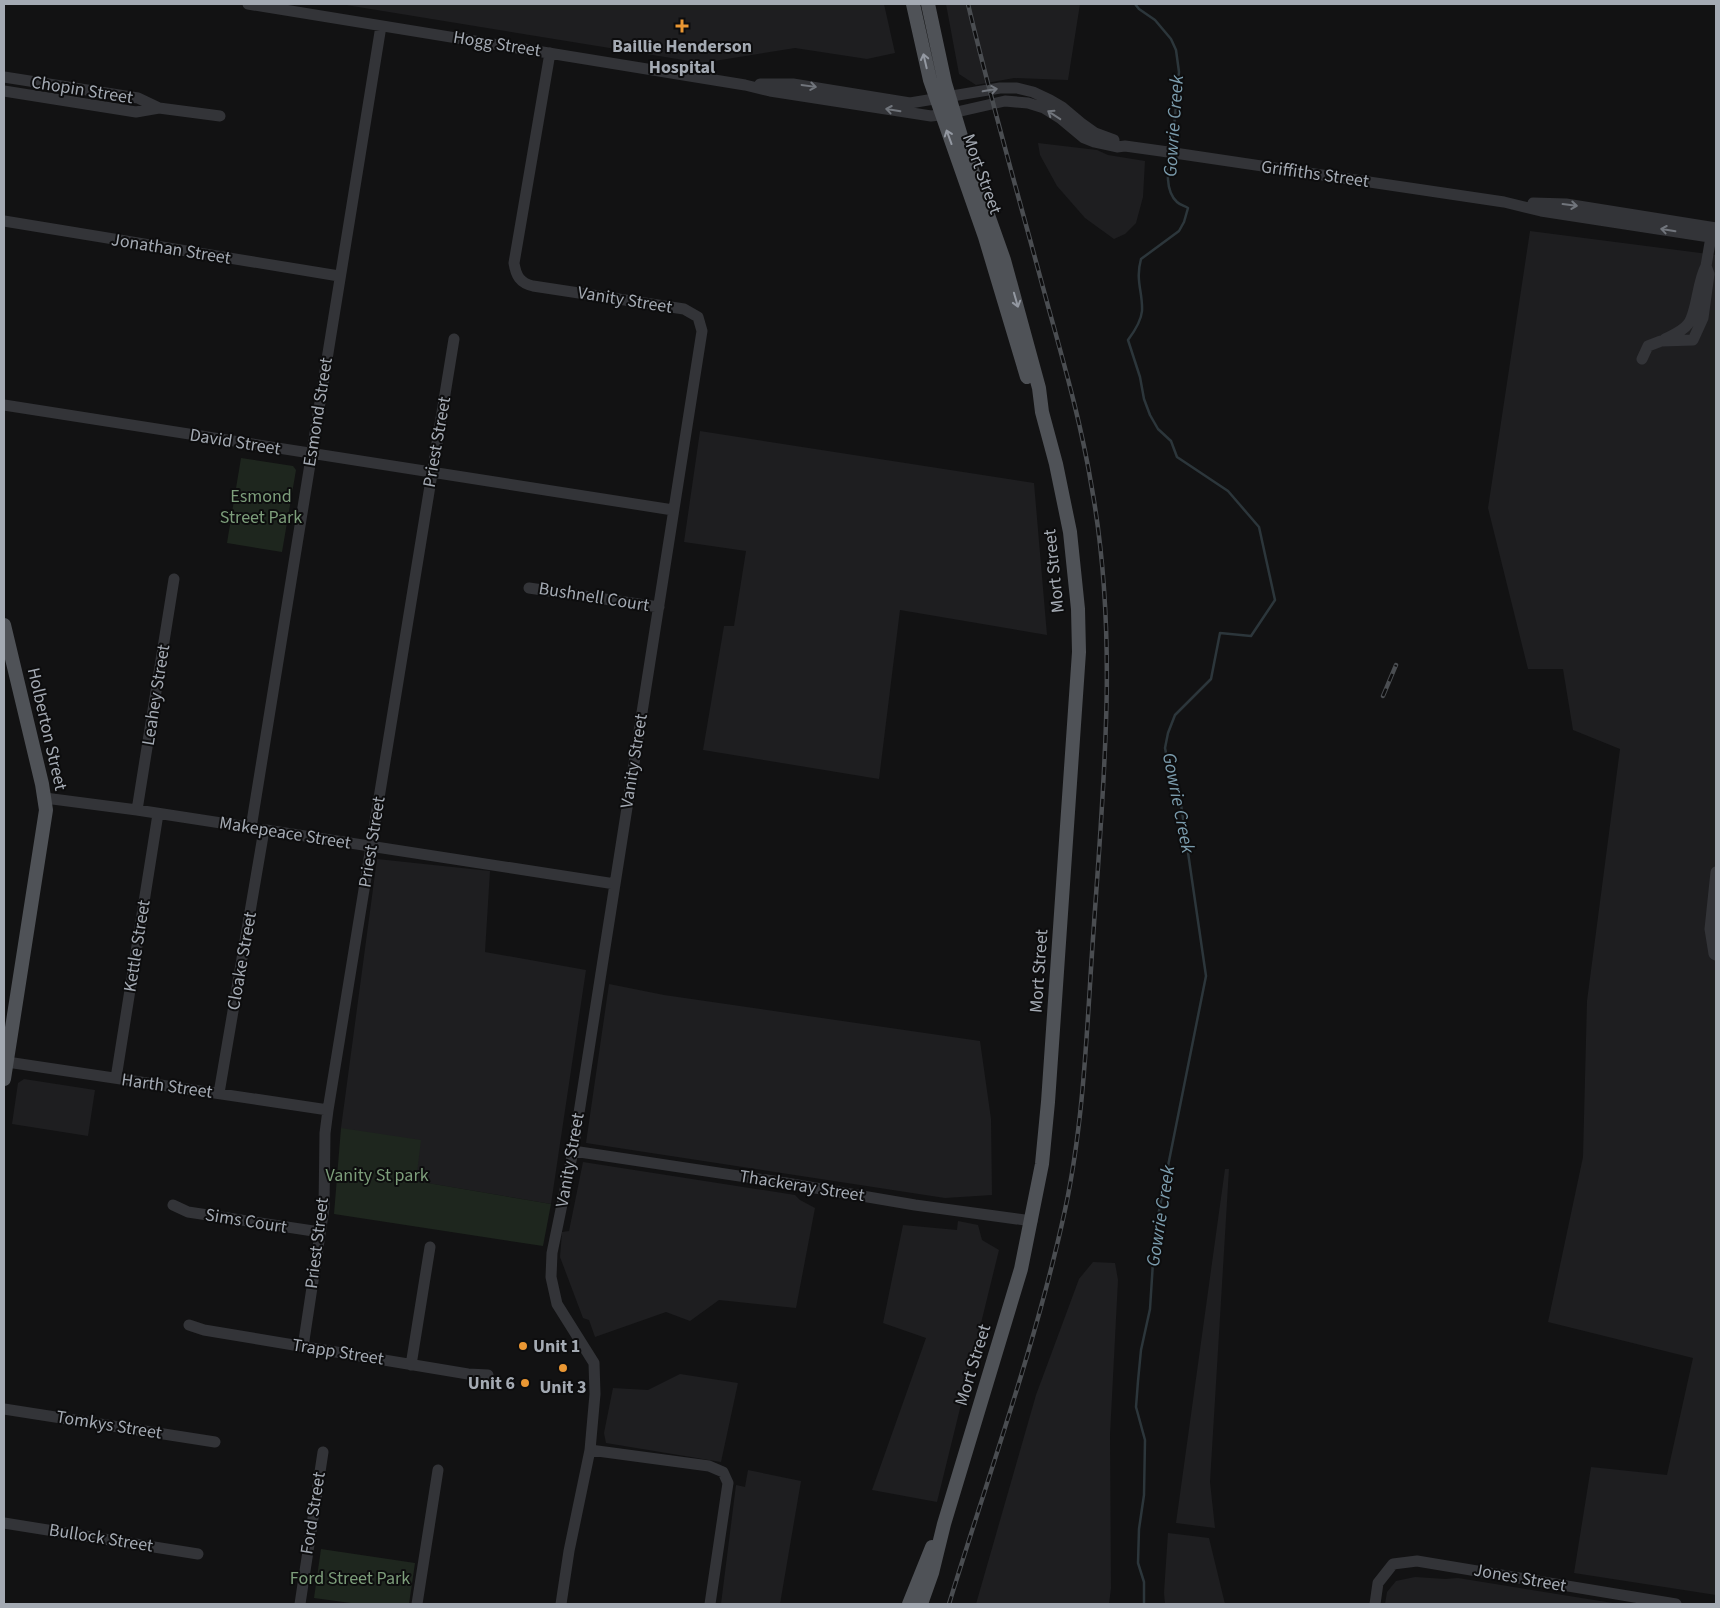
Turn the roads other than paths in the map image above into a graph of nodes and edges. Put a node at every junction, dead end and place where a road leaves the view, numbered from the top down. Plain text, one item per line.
1 (248, 4) edge
2 (913, 4) edge
3 (928, 4) edge
4 (381, 26) junction
5 (550, 53) junction
6 (4, 77) edge
7 (745, 85) junction
8 (4, 91) edge
9 (943, 98) junction
10 (159, 108) junction
11 (948, 114) junction
12 (220, 116) dead end
13 (1125, 146) junction
14 (4, 221) edge
15 (1714, 232) edge
16 (339, 276) junction
17 (454, 339) dead end
18 (1642, 359) dead end
19 (4, 405) edge
20 (311, 454) junction
21 (432, 471) junction
22 (673, 510) junction
23 (174, 579) dead end
24 (529, 588) dead end
25 (659, 607) junction
26 (4, 625) edge
27 (45, 798) junction
28 (137, 810) junction
29 (158, 814) junction
30 (251, 828) junction
31 (264, 830) junction
32 (372, 847) junction
33 (1716, 872) edge
34 (614, 884) junction
35 (1716, 955) edge
36 (7, 1062) junction
37 (116, 1078) junction
38 (4, 1079) edge
39 (219, 1093) junction
40 (328, 1110) junction
41 (572, 1152) junction
42 (173, 1206) dead end
43 (1032, 1221) junction
44 (320, 1232) junction
45 (430, 1247) dead end
46 (189, 1325) dead end
47 (303, 1347) junction
48 (411, 1365) junction
49 (488, 1375) dead end
50 (4, 1409) edge
51 (215, 1442) dead end
52 (590, 1450) junction
53 (323, 1452) dead end
54 (438, 1470) dead end
55 (4, 1523) edge
56 (944, 1524) junction
57 (198, 1554) dead end
58 (300, 1604) edge
59 (417, 1604) edge
60 (561, 1604) edge
61 (710, 1604) edge
62 (909, 1604) edge
63 (921, 1604) edge
64 (1375, 1604) edge
65 (1676, 1604) edge

1 - 4 street, Hogg Street
9 -> 2 main road, Mort Street
3 - 9 main road, Mort Street
4 - 5 street, Hogg Street
4 - 16 street, Esmond Street
5 - 7 street, Hogg Street
5 - 22 street, Vanity Street
6 - 10 street, Chopin Street
7 -> 9 street, Hogg Street
11 -> 7 street, Hogg Street
8 - 10 street, Chopin Street
9 - 11 main road, Mort Street
9 -> 13 street, Griffiths Street
10 - 12 street, Chopin Street
13 -> 11 street, Griffiths Street
11 - 43 main road, Mort Street
13 - 15 street, Griffiths Street
14 - 16 street, Jonathan Street
15 - 18 street
16 - 20 street, Esmond Street
17 - 21 street, Priest Street
19 - 20 street, David Street
20 - 21 street, David Street
20 - 30 street, Esmond Street
21 - 22 street, David Street
21 - 32 street, Priest Street
22 - 25 street, Vanity Street
23 - 28 street, Leahey Street
24 - 25 street, Bushnell Court
25 - 34 street, Vanity Street
26 - 27 main road, Holberton Street
27 - 28 street, Makepeace Street
27 - 36 main road, Holberton Street
28 - 29 street, Makepeace Street
29 - 30 street, Makepeace Street
29 - 37 street, Kettle Street
30 - 31 street, Makepeace Street
31 - 32 street, Makepeace Street
31 - 39 street, Cloake Street
32 - 34 street, Makepeace Street
32 - 40 street, Priest Street
33 - 35 street
34 - 41 street, Vanity Street
36 - 37 street, Harth Street
36 - 38 main road, Holberton Street
37 - 39 street, Harth Street
39 - 40 street, Harth Street
40 - 44 street, Priest Street
41 - 43 street, Thackeray Street
41 - 52 street, Vanity Street
42 - 44 street, Sims Court
43 - 56 main road, Mort Street
44 - 47 street, Priest Street
45 - 48 street
46 - 47 street, Trapp Street
47 - 48 street, Trapp Street
48 - 49 street, Trapp Street
50 - 51 street, Tomkys Street
52 - 60 street, Vanity Street
52 - 61 street
53 - 58 street, Ford Street
54 - 59 street
55 - 57 street, Bullock Street
56 - 62 main road, Mort Street
56 - 63 main road, Mort Street
64 - 65 street, Jones Street

